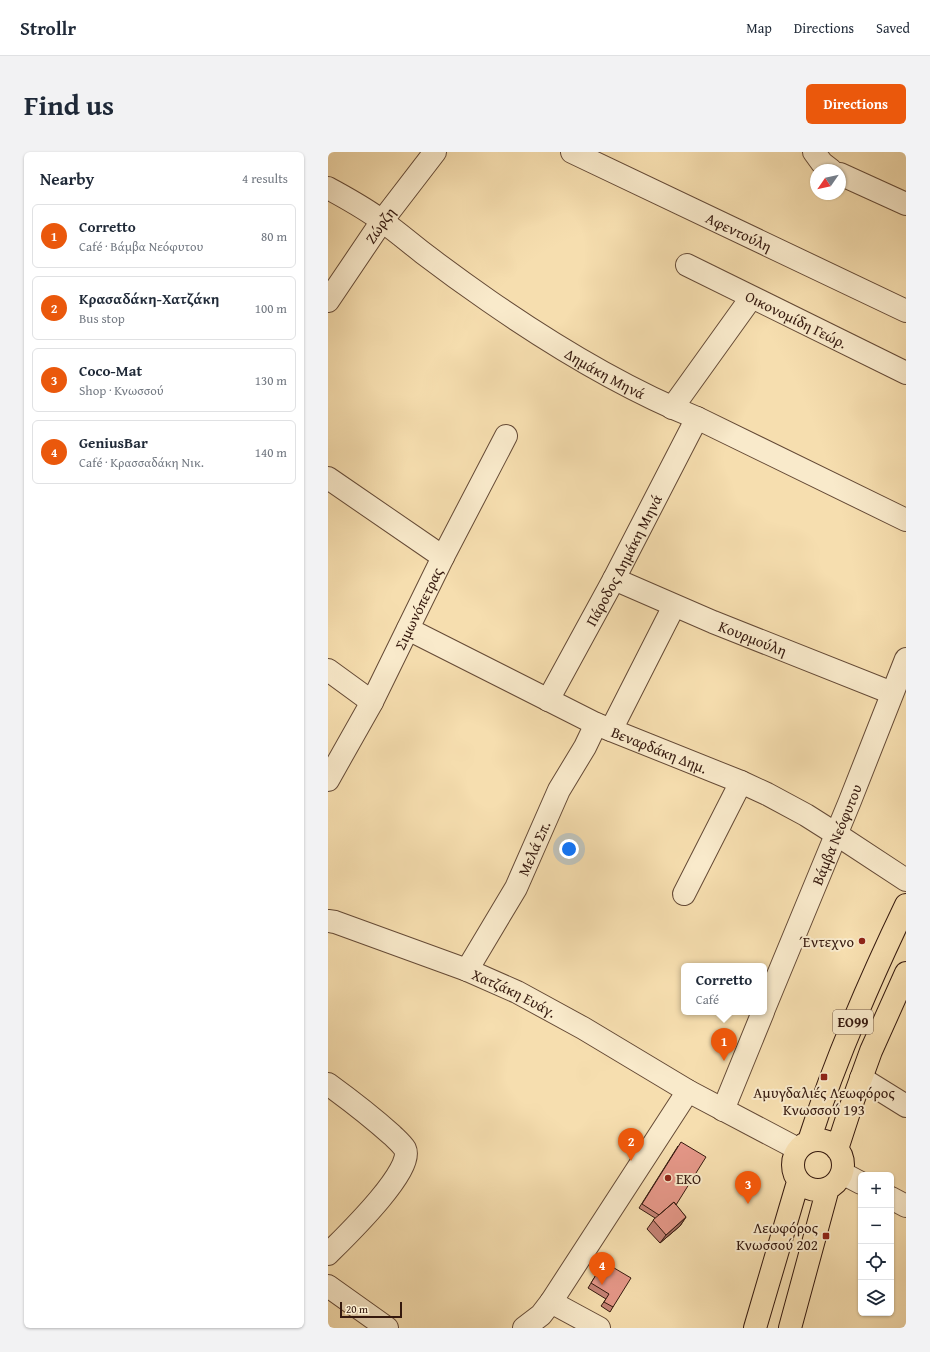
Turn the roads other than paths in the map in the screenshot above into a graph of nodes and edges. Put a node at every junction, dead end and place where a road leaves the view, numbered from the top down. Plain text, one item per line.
1 (435, 152) edge
2 (572, 152) edge
3 (814, 152) edge
4 (823, 164) edge
5 (846, 177) edge
6 (328, 188) edge
7 (906, 204) edge
8 (382, 221) junction
9 (687, 265) dead end
10 (751, 298) junction
11 (328, 301) edge
12 (906, 311) edge
13 (906, 373) edge
14 (672, 408) junction
15 (697, 418) junction
16 (506, 436) dead end
17 (328, 478) edge
18 (906, 520) edge
19 (443, 557) junction
20 (614, 579) junction
21 (674, 606) junction
22 (408, 629) junction
23 (906, 659) edge
24 (328, 670) edge
25 (892, 693) junction
26 (548, 700) junction
27 (372, 702) junction
28 (604, 727) junction
29 (328, 780) edge
30 (741, 782) junction
31 (836, 834) junction
32 (906, 880) edge
33 (684, 894) dead end
34 (906, 905) edge
35 (328, 921) edge
36 (467, 970) junction
37 (906, 973) edge
38 (767, 1004) edge
39 (762, 1015) edge
40 (861, 1078) junction
41 (328, 1084) edge
42 (688, 1091) junction
43 (906, 1106) edge
44 (723, 1110) junction
45 (803, 1145) junction
46 (837, 1149) junction
47 (835, 1181) junction
48 (798, 1182) junction
49 (858, 1183) edge
50 (894, 1200) edge
51 (906, 1206) edge
52 (328, 1254) edge
53 (328, 1286) edge
54 (551, 1302) junction
55 (387, 1328) edge
56 (524, 1328) edge
57 (599, 1328) edge
58 (755, 1328) edge
59 (790, 1328) edge

1 - 8 street, Ζώρζη
2 - 12 street, Αφεντούλη
3 - 4 street
5 - 7 street
6 - 8 street, Δημάκη Μηνά
8 - 11 street, Ζώρζη
8 - 14 street, Δημάκη Μηνά
9 - 10 street, Οικονομίδη Γεώρ.
10 - 13 street, Οικονομίδη Γεώρ.
10 - 14 street
14 - 15 street, Δημάκη Μηνά
15 - 18 street, Δημάκη Μηνά
15 - 20 street, Πάροδος Δημάκη Μηνά
16 - 19 street, Σιμωνόπετρας
17 - 19 street
19 - 22 street, Σιμωνόπετρας
20 - 21 street, Κουρμούλη
20 - 26 street, Πάροδος Δημάκη Μηνά
21 - 25 street, Κουρμούλη
21 - 28 street, Μελά Σπ.
22 - 26 street, Βεναρδάκη Δημ.
22 - 27 street, Σιμωνόπετρας
23 - 25 street, Βάμβα Νεόφυτου
24 - 27 street
25 - 31 street, Βάμβα Νεόφυτου
26 - 28 street, Βεναρδάκη Δημ.
27 - 29 street, Σιμωνόπετρας
28 - 30 street, Βεναρδάκη Δημ.
28 - 36 street, Μελά Σπ.
30 - 31 street, Βεναρδάκη Δημ.
30 - 33 street
31 - 32 street, Βεναρδάκη Δημ.
31 - 38 street, Βάμβα Νεόφυτου
34 - 45 main road, ΕΟ99
35 - 36 street, Χατζάκη Ευάγ.
36 - 42 street, Χατζάκη Ευάγ.
37 - 40 main road, ΕΟ99
39 - 44 street, Βάμβα Νεόφυτου
40 - 43 street
40 - 46 main road, ΕΟ99
41 - 52 street
42 - 44 street, Χατζάκη Ευάγ.
42 - 54 street
44 - 45 street, Χατζάκη Ευάγ.
45 - 46 main road
45 - 48 main road, ΕΟ99
46 - 47 main road
47 - 48 main road
47 - 49 street
47 - 59 main road
48 - 58 main road
50 - 51 street
53 - 55 street
54 - 56 street
54 - 57 street

